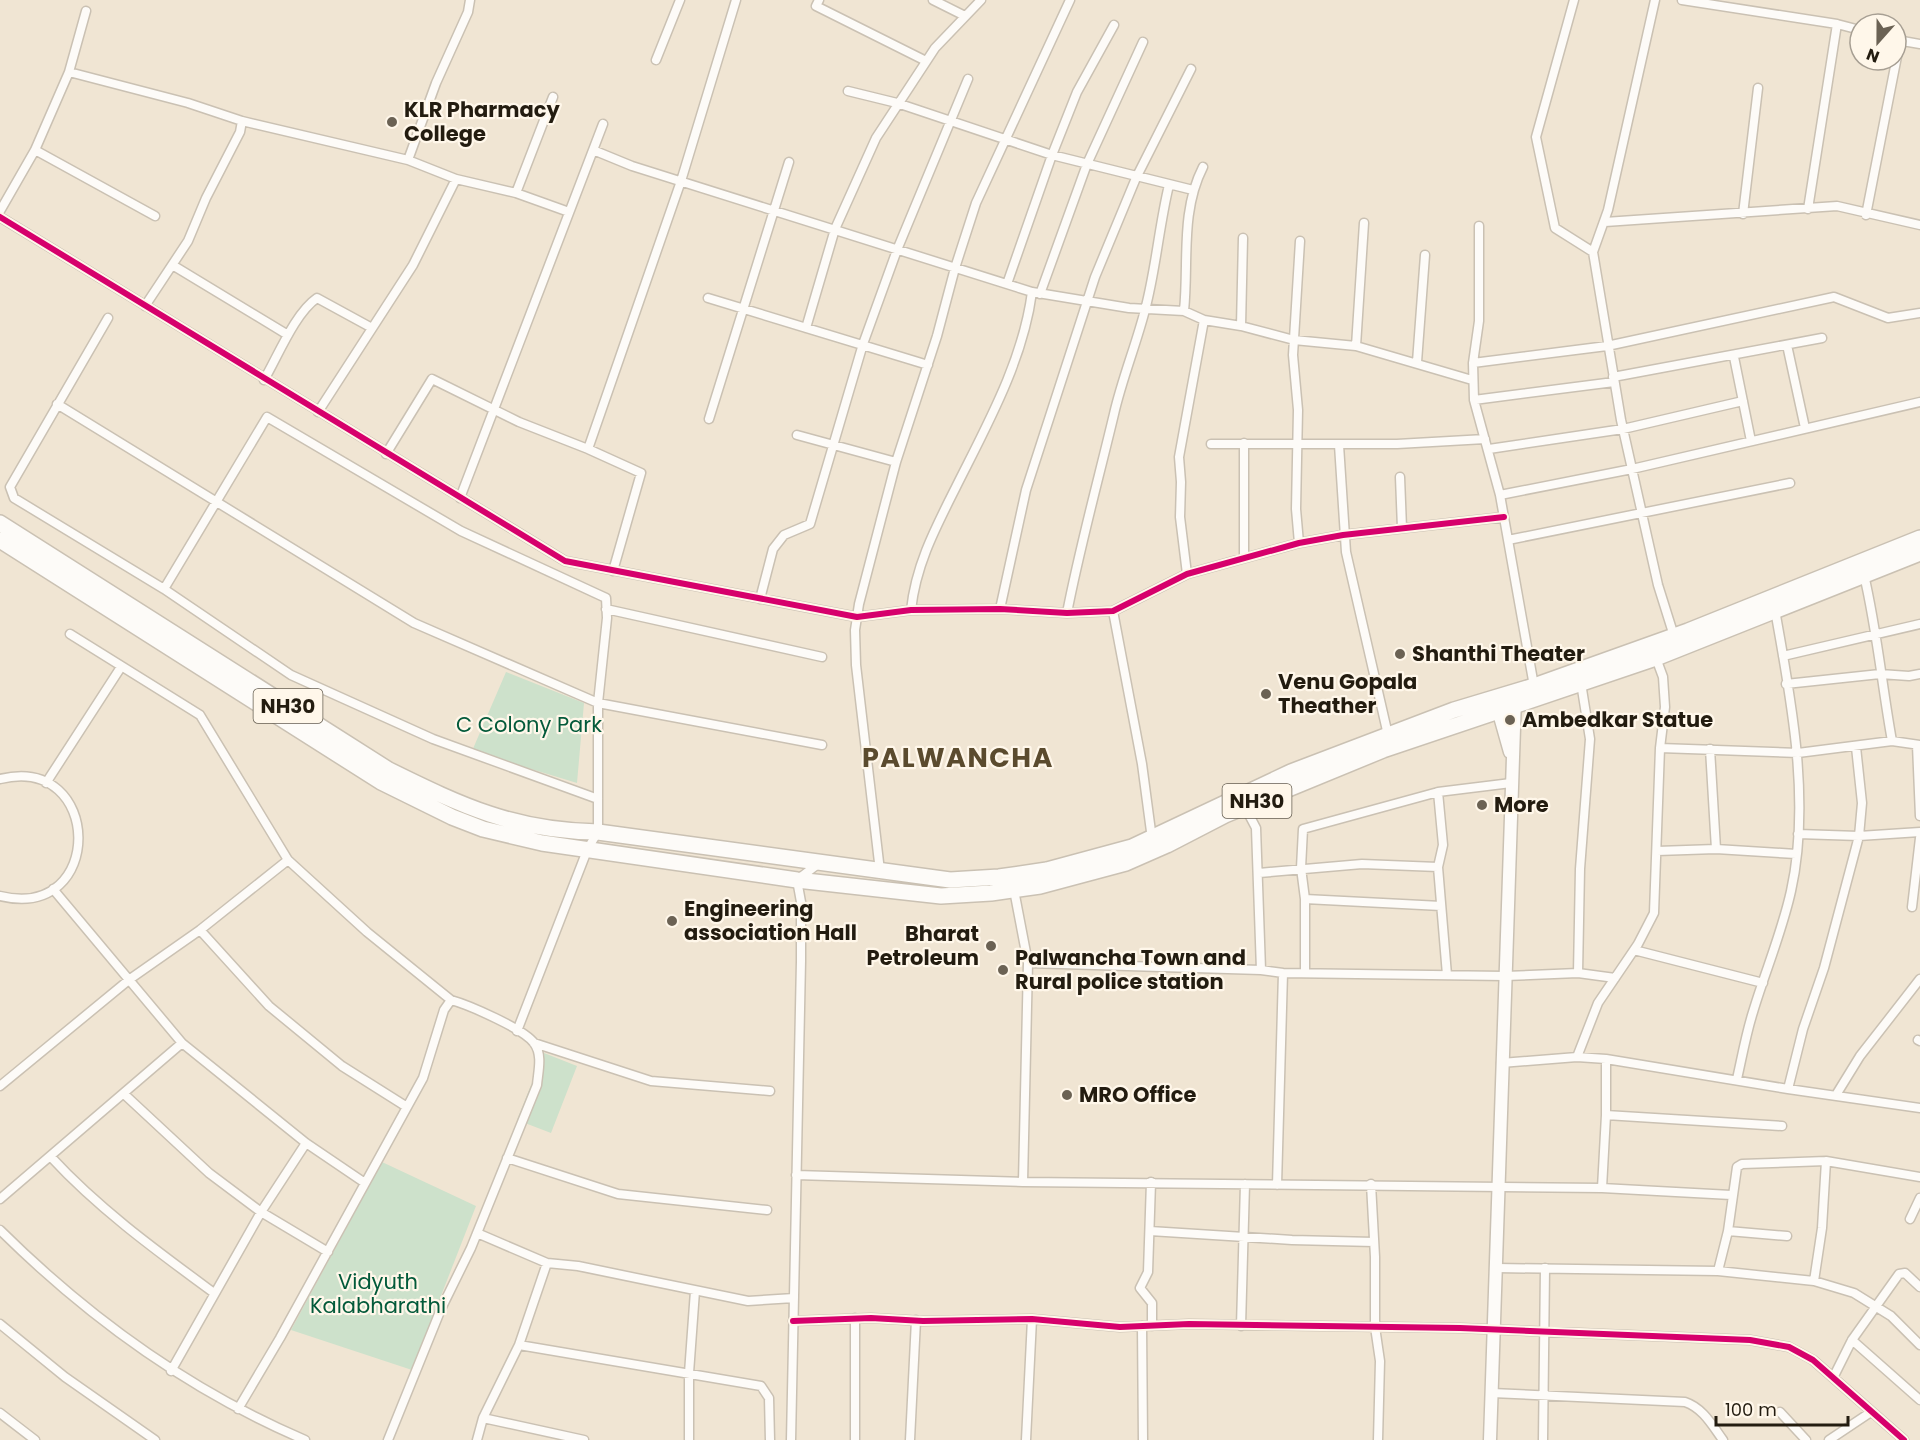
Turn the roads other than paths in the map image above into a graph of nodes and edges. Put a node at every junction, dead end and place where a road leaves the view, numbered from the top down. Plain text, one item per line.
1 (470, 0) edge
2 (680, 0) edge
3 (736, 0) edge
4 (819, 0) edge
5 (933, 0) edge
6 (981, 0) edge
7 (1574, 0) edge
8 (1655, 0) edge
9 (1682, 0) edge
10 (1067, 1) edge
11 (86, 11) dead end
12 (965, 16) junction
13 (1837, 24) junction
14 (1114, 25) dead end
15 (1848, 27) edge
16 (1143, 42) dead end
17 (656, 60) dead end
18 (926, 61) junction
19 (1191, 69) dead end
20 (69, 72) junction
21 (1892, 72) edge
22 (968, 79) dead end
23 (1758, 87) dead end
24 (848, 91) dead end
25 (553, 96) dead end
26 (897, 104) junction
27 (242, 121) junction
28 (950, 121) junction
29 (603, 124) dead end
30 (1004, 139) junction
31 (34, 150) junction
32 (593, 150) junction
33 (1052, 155) junction
34 (408, 160) junction
35 (789, 162) dead end
36 (1087, 165) junction
37 (1203, 167) dead end
38 (1136, 178) junction
39 (456, 179) junction
40 (681, 181) junction
41 (1169, 185) junction
42 (1193, 190) junction
43 (516, 193) junction
44 (774, 209) junction
45 (1808, 209) junction
46 (0, 211) edge
47 (569, 212) junction
48 (1743, 213) junction
49 (1866, 215) junction
50 (156, 216) dead end
51 (0, 217) edge
52 (1364, 222) dead end
53 (1605, 222) junction
54 (1920, 225) edge
55 (1479, 226) dead end
56 (835, 229) junction
57 (1243, 238) dead end
58 (1300, 241) dead end
59 (897, 250) junction
60 (1593, 252) junction
61 (1425, 255) dead end
62 (174, 266) junction
63 (955, 268) junction
64 (1007, 284) junction
65 (1036, 293) junction
66 (708, 298) dead end
67 (1088, 303) junction
68 (144, 306) junction
69 (1146, 309) junction
70 (745, 310) junction
71 (1184, 311) junction
72 (1920, 313) edge
73 (108, 318) dead end
74 (1204, 320) junction
75 (1241, 326) junction
76 (372, 328) junction
77 (806, 328) junction
78 (288, 335) junction
79 (1822, 338) dead end
80 (1294, 340) junction
81 (864, 344) junction
82 (1787, 345) junction
83 (1356, 346) junction
84 (1608, 346) junction
85 (1734, 357) junction
86 (1417, 362) junction
87 (1473, 363) junction
88 (928, 365) junction
89 (264, 380) junction
90 (1472, 380) junction
91 (1613, 380) junction
92 (1474, 400) junction
93 (1743, 401) junction
94 (1920, 402) edge
95 (57, 404) junction
96 (495, 408) junction
97 (318, 412) junction
98 (709, 419) dead end
99 (1805, 428) junction
100 (1623, 429) junction
101 (797, 435) dead end
102 (1485, 439) junction
103 (1751, 441) junction
104 (1244, 443) junction
105 (833, 444) junction
106 (1210, 444) dead end
107 (1297, 444) junction
108 (1340, 445) junction
109 (588, 449) junction
110 (1489, 449) junction
111 (386, 454) junction
112 (896, 462) junction
113 (1632, 469) junction
114 (1400, 477) dead end
115 (1790, 483) dead end
116 (1500, 495) junction
117 (460, 498) junction
118 (216, 502) junction
119 (1642, 514) junction
120 (1504, 517) junction
121 (0, 523) edge
122 (1402, 528) junction
123 (1343, 535) junction
124 (1920, 538) edge
125 (0, 540) edge
126 (1508, 540) junction
127 (1299, 543) junction
128 (1920, 554) edge
129 (1244, 557) junction
130 (613, 571) junction
131 (1187, 574) junction
132 (1864, 575) junction
133 (164, 589) junction
134 (760, 599) junction
135 (606, 609) junction
136 (1000, 609) junction
137 (910, 610) junction
138 (1775, 610) junction
139 (1113, 611) junction
140 (1067, 613) junction
141 (857, 617) junction
142 (1920, 624) edge
143 (70, 634) dead end
144 (1878, 635) junction
145 (1674, 636) junction
146 (1783, 656) junction
147 (822, 657) dead end
148 (1656, 658) junction
149 (121, 667) junction
150 (1880, 674) junction
151 (1920, 674) edge
152 (1581, 683) junction
153 (1786, 684) junction
154 (1534, 686) junction
155 (1514, 691) junction
156 (598, 703) junction
157 (1477, 703) junction
158 (1516, 707) junction
159 (1499, 713) junction
160 (1388, 735) junction
161 (1892, 741) junction
162 (822, 745) dead end
163 (1919, 745) edge
164 (1856, 747) junction
165 (1660, 748) junction
166 (1710, 749) junction
167 (1798, 753) junction
168 (1512, 759) junction
169 (0, 779) edge
170 (46, 783) junction
171 (1511, 783) junction
172 (1438, 792) junction
173 (598, 799) junction
174 (1245, 807) junction
175 (1920, 816) edge
176 (598, 832) junction
177 (1920, 832) edge
178 (1798, 834) junction
179 (1859, 836) junction
180 (1920, 838) edge
181 (1152, 840) junction
182 (588, 848) junction
183 (1716, 849) junction
184 (1657, 851) junction
185 (1796, 854) junction
186 (288, 860) junction
187 (818, 864) junction
188 (1438, 867) junction
189 (1301, 868) junction
190 (880, 871) junction
191 (1034, 872) junction
192 (1259, 873) junction
193 (797, 880) junction
194 (52, 889) junction
195 (1014, 890) junction
196 (0, 896) edge
197 (1305, 899) junction
198 (1441, 906) junction
199 (1912, 907) dead end
200 (201, 930) junction
201 (1634, 950) junction
202 (1028, 963) junction
203 (1261, 970) junction
204 (1283, 973) junction
205 (1305, 973) junction
206 (1578, 973) junction
207 (1447, 975) junction
208 (1505, 976) junction
209 (1616, 978) junction
210 (130, 979) junction
211 (1920, 979) edge
212 (1763, 983) junction
213 (451, 1000) junction
214 (517, 1030) junction
215 (182, 1043) junction
216 (534, 1043) junction
217 (1577, 1057) junction
218 (1606, 1059) junction
219 (1501, 1063) junction
220 (1737, 1079) junction
221 (0, 1086) edge
222 (1788, 1089) junction
223 (770, 1091) dead end
224 (124, 1094) junction
225 (1836, 1095) junction
226 (408, 1107) junction
227 (1920, 1108) edge
228 (1606, 1115) junction
229 (1782, 1126) dead end
230 (306, 1143) junction
231 (51, 1157) junction
232 (507, 1158) junction
233 (1827, 1161) junction
234 (796, 1175) junction
235 (1920, 1177) edge
236 (1023, 1182) junction
237 (1151, 1182) junction
238 (365, 1183) junction
239 (1245, 1184) junction
240 (1371, 1184) junction
241 (1277, 1185) junction
242 (1498, 1187) junction
243 (1602, 1188) junction
244 (1731, 1195) junction
245 (1920, 1198) edge
246 (0, 1199) edge
247 (767, 1210) dead end
248 (261, 1212) junction
249 (1910, 1220) dead end
250 (0, 1230) edge
251 (1150, 1231) junction
252 (1728, 1231) junction
253 (477, 1233) junction
254 (1242, 1235) junction
255 (1787, 1236) dead end
256 (1374, 1242) junction
257 (328, 1252) junction
258 (547, 1263) junction
259 (1497, 1268) junction
260 (1545, 1268) junction
261 (1718, 1271) junction
262 (1814, 1281) junction
263 (1920, 1287) edge
264 (695, 1292) junction
265 (214, 1293) junction
266 (794, 1298) junction
267 (1875, 1306) junction
268 (855, 1318) junction
269 (1032, 1319) junction
270 (916, 1320) junction
271 (793, 1321) junction
272 (0, 1324) edge
273 (1147, 1326) junction
274 (1241, 1326) junction
275 (1374, 1327) junction
276 (1495, 1328) junction
277 (1543, 1330) junction
278 (1852, 1340) junction
279 (519, 1345) junction
280 (1920, 1345) edge
281 (171, 1371) junction
282 (689, 1373) junction
283 (1834, 1376) junction
284 (1492, 1393) junction
285 (1544, 1395) junction
286 (1920, 1400) edge
287 (238, 1409) junction
288 (1780, 1412) dead end
289 (1871, 1412) junction
290 (1, 1417) edge
291 (483, 1419) junction
292 (35, 1440) edge
293 (155, 1440) edge
294 (305, 1440) edge
295 (388, 1440) edge
296 (477, 1440) edge
297 (584, 1440) edge
298 (689, 1440) edge
299 (770, 1440) edge
300 (791, 1440) edge
301 (855, 1440) edge
302 (910, 1440) edge
303 (1026, 1440) edge
304 (1143, 1440) edge
305 (1378, 1440) edge
306 (1490, 1440) edge
307 (1543, 1440) edge
308 (1723, 1440) edge
309 (1806, 1440) edge
310 (1829, 1440) edge
311 (1904, 1440) edge

1 - 34 street
2 - 17 street
3 - 40 street
4 - 18 street
5 - 12 street
6 - 12 street
7 - 60 street
8 - 53 street
9 - 13 street
10 - 30 street
11 - 20 street
12 - 18 street
13 - 15 street
13 - 45 street
14 - 33 street
16 - 36 street
18 - 26 street
19 - 38 street
20 - 27 street
20 - 31 street
21 - 49 street
22 - 28 street
23 - 48 street
24 - 26 street
25 - 43 street
26 - 28 street
26 - 56 street
27 - 34 street
27 - 62 street
28 - 30 street
28 - 59 street
29 - 32 street
30 - 33 street
30 - 63 street
31 - 46 street
31 - 50 street
32 - 40 street
32 - 47 street
33 - 36 street
33 - 64 street
34 - 39 street
35 - 44 street
36 - 38 street
36 - 65 street
37 - 42 street
38 - 41 street
38 - 67 street
39 - 43 street
39 - 76 street
40 - 44 street
40 - 109 street
41 - 42 street
41 - 69 street
42 - 71 street
43 - 47 street
44 - 56 street
44 - 70 street
45 - 48 street
45 - 49 street
47 - 96 street
48 - 53 street
49 - 54 street
51 - 68 street
52 - 83 street
53 - 60 street
55 - 87 street
56 - 59 street
56 - 77 street
57 - 75 street
58 - 80 street
59 - 63 street
59 - 81 street
60 - 84 street
61 - 86 street
62 - 68 street
62 - 78 street
63 - 64 street
63 - 88 street
64 - 65 street
65 - 67 street
65 - 137 street
66 - 70 street
67 - 69 street
67 - 136 street
68 - 89 street
69 - 71 street
69 - 140 street
70 - 77 street
70 - 98 street
71 - 74 street
72 - 84 street
73 - 95 street
74 - 75 street
74 - 131 street
75 - 80 street
76 - 78 street
76 - 97 street
77 - 81 street
78 - 89 street
79 - 82 street
80 - 83 street
80 - 107 street
81 - 88 street
81 - 105 street
82 - 85 street
82 - 99 street
83 - 86 street
84 - 87 street
84 - 91 street
85 - 91 street
85 - 93 street
86 - 90 street
87 - 90 street
88 - 112 street
89 - 97 street
90 - 92 street
91 - 92 street
91 - 100 street
92 - 102 street
93 - 100 street
93 - 103 street
94 - 99 street
95 - 118 street
95 - 133 street
96 - 109 street
96 - 111 street
96 - 117 street
97 - 111 street
99 - 103 street
100 - 110 street
100 - 113 street
101 - 105 street
102 - 108 street
102 - 110 street
103 - 113 street
104 - 106 street
104 - 107 street
104 - 129 street
105 - 112 street
105 - 134 street
107 - 108 street
107 - 127 street
108 - 123 street
109 - 130 street
110 - 116 street
111 - 117 street
112 - 141 street
113 - 116 street
113 - 119 street
114 - 122 street
115 - 119 street
116 - 120 street
117 - 130 street
118 - 133 street
118 - 135 street
118 - 156 street
119 - 126 street
119 - 145 street
120 - 122 street
120 - 126 street
121 - 176 highway, NH30
122 - 123 street
123 - 127 street
123 - 160 street
124 - 145 highway, NH30
125 - 182 highway, NH30
126 - 154 street
127 - 129 street
128 - 132 highway, NH30
129 - 131 street
130 - 134 street
131 - 139 street
132 - 138 highway, NH30
132 - 144 street
133 - 173 street
134 - 141 street
135 - 147 street
135 - 156 street
136 - 137 street
136 - 140 street
137 - 141 street
138 - 146 street
138 - 148 highway, NH30
139 - 140 street
139 - 181 street
141 - 190 street
142 - 144 street
143 - 149 street
144 - 146 street
144 - 150 street
145 - 154 highway, NH30
146 - 153 street
148 - 152 highway, NH30
148 - 165 street
149 - 170 street
149 - 186 street
150 - 151 street
150 - 153 street
150 - 161 street
152 - 158 highway, NH30
152 - 206 street
153 - 167 street
154 - 155 highway, NH30
155 - 157 highway, NH30
155 - 158 street
156 - 162 street
156 - 173 street
157 - 159 street
157 - 160 highway, NH30
158 - 159 highway, NH30
158 - 168 street
159 - 168 street
159 - 174 highway, NH30
160 - 181 highway, NH30
161 - 163 street
161 - 164 street
163 - 175 street
164 - 167 street
164 - 179 street
165 - 166 street
165 - 184 street
166 - 167 street
166 - 183 street
167 - 178 street
168 - 171 street
169 - 170 street
170 - 194 street
171 - 172 street
171 - 208 street
172 - 188 street
172 - 189 street
173 - 176 street
174 - 192 street
174 - 195 highway, NH30
176 - 182 street
176 - 187 highway, NH30
177 - 179 street
178 - 179 street
178 - 185 street
179 - 222 street
180 - 199 street
181 - 191 highway, NH30
182 - 193 highway, NH30
182 - 214 street
183 - 184 street
183 - 185 street
184 - 201 street
185 - 212 street
186 - 200 street
186 - 213 street
187 - 190 highway, NH30
187 - 193 street
188 - 189 street
188 - 198 street
189 - 192 street
189 - 197 street
190 - 191 highway, NH30
191 - 195 street
192 - 203 street
193 - 195 highway, NH30
193 - 234 street
194 - 196 street
194 - 210 street
195 - 202 street
197 - 198 street
197 - 205 street
198 - 207 street
200 - 210 street
200 - 226 street
201 - 209 street
201 - 212 street
202 - 203 street
202 - 236 street
203 - 204 street
204 - 205 street
204 - 241 street
205 - 207 street
206 - 208 street
206 - 209 street
207 - 208 street
208 - 219 street
209 - 217 street
210 - 215 street
210 - 221 street
211 - 225 street
212 - 220 street
213 - 214 street
213 - 226 street
214 - 216 street
215 - 224 street
215 - 230 street
216 - 223 street
216 - 232 street
217 - 218 street
217 - 219 street
218 - 220 street
218 - 228 street
219 - 242 street
220 - 222 street
222 - 225 street
224 - 231 street
224 - 248 street
225 - 227 street
226 - 238 street
228 - 229 street
228 - 243 street
230 - 238 street
230 - 248 street
231 - 246 street
231 - 265 street
232 - 247 street
232 - 253 street
233 - 235 street
233 - 244 street
233 - 262 street
234 - 236 street
234 - 266 street
236 - 237 street
237 - 239 street
237 - 251 street
238 - 257 street
239 - 241 street
239 - 254 street
240 - 241 street
240 - 242 street
240 - 256 street
242 - 243 street
242 - 259 street
243 - 244 street
244 - 252 street
245 - 249 street
248 - 257 street
248 - 265 street
250 - 281 street
251 - 254 street
251 - 273 street
252 - 255 street
252 - 261 street
253 - 258 street
253 - 295 street
254 - 256 street
254 - 274 street
256 - 275 street
257 - 287 street
258 - 264 street
258 - 279 street
259 - 260 street
259 - 276 street
260 - 261 street
260 - 277 street
261 - 262 street
262 - 267 street
263 - 267 street
264 - 266 street
264 - 282 street
265 - 281 street
266 - 271 street
267 - 278 street
267 - 280 street
268 - 270 street
268 - 271 street
268 - 301 street
269 - 270 street
269 - 273 street
269 - 303 street
270 - 302 street
271 - 300 street
272 - 293 street
273 - 274 street
273 - 304 street
274 - 275 street
275 - 276 street
275 - 305 street
276 - 277 street
276 - 284 street
277 - 283 street
277 - 285 street
278 - 283 street
278 - 286 street
279 - 282 street
279 - 291 street
281 - 287 street
282 - 298 street
282 - 299 street
283 - 289 street
284 - 285 street
284 - 306 street
285 - 307 street
285 - 308 street
287 - 294 street
288 - 309 street
289 - 310 street
289 - 311 street
290 - 292 street
291 - 296 street
291 - 297 street

